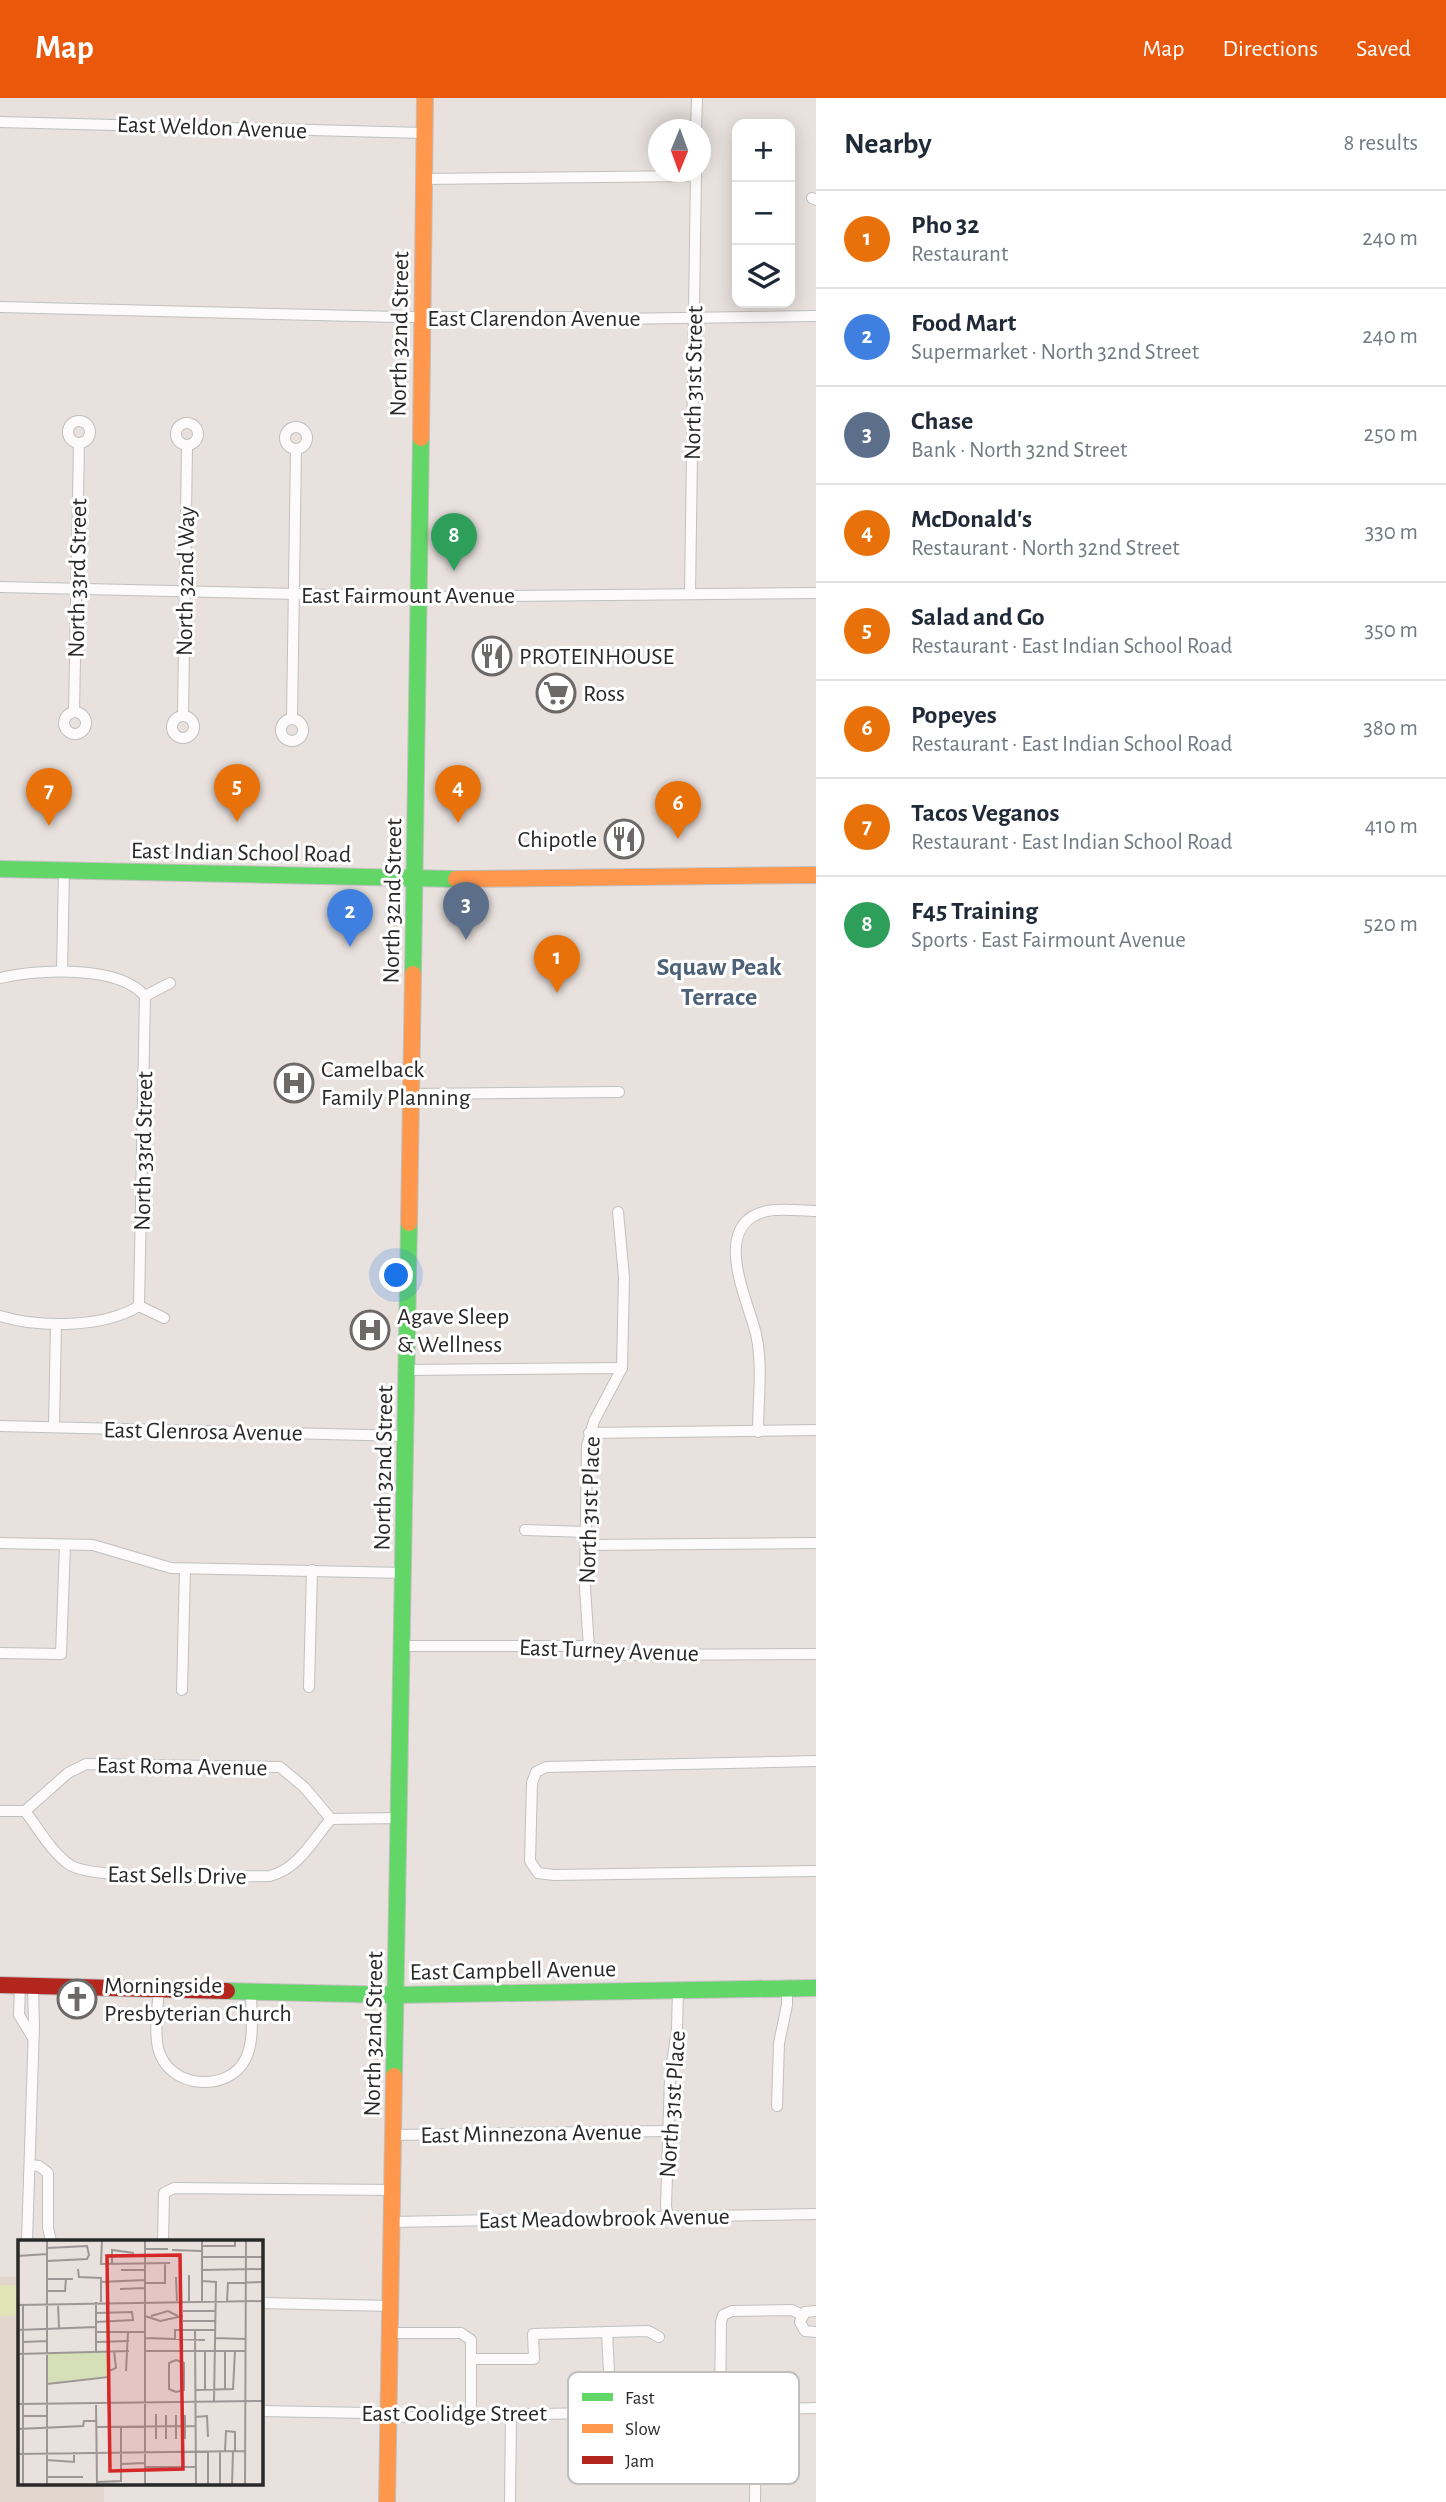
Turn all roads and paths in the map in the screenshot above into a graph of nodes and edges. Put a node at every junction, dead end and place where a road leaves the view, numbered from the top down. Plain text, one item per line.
1 (425, 98) edge
2 (697, 98) edge
3 (696, 119) edge
4 (0, 122) edge
5 (424, 133) junction
6 (648, 175) edge
7 (424, 179) junction
8 (696, 182) edge
9 (0, 307) edge
10 (816, 316) edge
11 (422, 317) junction
12 (694, 317) junction
13 (79, 443) dead end
14 (187, 446) dead end
15 (296, 449) dead end
16 (0, 587) edge
17 (77, 589) junction
18 (185, 591) junction
19 (816, 593) edge
20 (295, 594) junction
21 (690, 594) junction
22 (419, 597) junction
23 (74, 712) dead end
24 (183, 715) dead end
25 (292, 718) dead end
26 (0, 869) edge
27 (64, 870) junction
28 (816, 876) edge
29 (415, 879) junction
30 (62, 971) junction
31 (0, 978) edge
32 (170, 983) dead end
33 (145, 996) junction
34 (620, 1092) dead end
35 (411, 1094) junction
36 (816, 1211) edge
37 (618, 1212) dead end
38 (139, 1306) junction
39 (0, 1316) edge
40 (164, 1318) dead end
41 (56, 1324) junction
42 (622, 1368) junction
43 (407, 1370) junction
44 (0, 1426) edge
45 (54, 1427) junction
46 (816, 1430) edge
47 (758, 1432) junction
48 (589, 1433) junction
49 (406, 1436) junction
50 (525, 1530) dead end
51 (586, 1532) junction
52 (0, 1543) edge
53 (816, 1543) edge
54 (65, 1545) junction
55 (586, 1545) junction
56 (185, 1569) junction
57 (312, 1570) junction
58 (404, 1573) junction
59 (402, 1646) junction
60 (589, 1648) junction
61 (0, 1653) edge
62 (816, 1654) edge
63 (309, 1687) dead end
64 (182, 1690) dead end
65 (816, 1761) edge
66 (0, 1811) edge
67 (25, 1811) junction
68 (400, 1818) junction
69 (331, 1819) junction
70 (816, 1871) edge
71 (0, 1985) edge
72 (26, 1986) junction
73 (159, 1987) junction
74 (816, 1988) edge
75 (787, 1989) junction
76 (678, 1990) junction
77 (251, 1992) junction
78 (396, 1995) junction
79 (777, 2106) dead end
80 (668, 2131) junction
81 (394, 2135) junction
82 (30, 2165) junction
83 (393, 2190) junction
84 (816, 2214) edge
85 (668, 2217) junction
86 (392, 2222) junction
87 (27, 2240) edge
88 (51, 2240) edge
89 (163, 2240) edge
90 (262, 2303) edge
91 (391, 2306) junction
92 (816, 2311) edge
93 (802, 2315) junction
94 (607, 2332) junction
95 (816, 2332) edge
96 (390, 2333) junction
97 (660, 2337) dead end
98 (471, 2359) junction
99 (609, 2372) edge
100 (720, 2372) edge
101 (262, 2411) edge
102 (568, 2413) edge
103 (511, 2414) junction
104 (388, 2415) junction
105 (471, 2415) junction
106 (755, 2484) edge
107 (387, 2502) edge
108 (510, 2502) edge
109 (755, 2502) edge

1 - 5 main road, North 32nd Street
2 - 3 street
4 - 5 street, East Weldon Avenue
5 - 7 main road, North 32nd Street
6 - 7 street
7 - 11 main road, North 32nd Street
8 - 12 street, North 31st Street
9 - 11 street, East Clarendon Avenue
10 - 12 street, East Clarendon Avenue
11 - 12 street, East Clarendon Avenue
11 - 22 main road, North 32nd Street
12 - 21 street, North 31st Street
13 - 17 street, North 33rd Street
14 - 18 street, North 32nd Way
15 - 20 street
16 - 17 street, East Fairmount Avenue
17 - 18 street, East Fairmount Avenue
17 - 23 street, North 33rd Street
18 - 20 street, East Fairmount Avenue
18 - 24 street, North 32nd Way
19 - 21 street, East Fairmount Avenue
20 - 22 street, East Fairmount Avenue
20 - 25 street
21 - 22 street, East Fairmount Avenue
22 - 29 main road, North 32nd Street
26 - 27 main road, East Indian School Road
27 - 29 main road, East Indian School Road
27 - 30 street
28 - 29 main road, East Indian School Road
29 - 35 main road, North 32nd Street
30 - 31 street
30 - 33 street
32 - 33 street
33 - 38 street, North 33rd Street
34 - 35 street
35 - 43 main road, North 32nd Street
36 - 47 street
37 - 42 street, North 31st Place
38 - 40 street
38 - 41 street
39 - 41 street
41 - 45 street
42 - 43 street
42 - 48 street, North 31st Place
43 - 49 main road, North 32nd Street
44 - 45 street, East Glenrosa Avenue
45 - 49 street, East Glenrosa Avenue
46 - 47 street
47 - 48 street
48 - 51 street, North 31st Place
49 - 58 main road, North 32nd Street
50 - 51 street
51 - 55 street, North 31st Place
52 - 54 street
53 - 55 street
54 - 56 street
54 - 61 street
55 - 60 street, North 31st Place
56 - 57 street
56 - 64 street
57 - 58 street
57 - 63 street
58 - 59 main road, North 32nd Street
59 - 60 street, East Turney Avenue
59 - 68 main road, North 32nd Street
60 - 62 street, East Turney Avenue
65 - 70 street
66 - 67 street
67 - 69 street, East Roma Avenue
67 - 69 street, East Sells Drive
68 - 69 street
68 - 78 main road, North 32nd Street
71 - 72 main road, East Campbell Avenue
72 - 73 main road, East Campbell Avenue
72 - 82 street
73 - 77 main road, East Campbell Avenue
73 - 77 street
74 - 75 main road, East Campbell Avenue
75 - 76 main road, East Campbell Avenue
75 - 79 street
76 - 78 main road, East Campbell Avenue
76 - 80 street, North 31st Place
77 - 78 main road, East Campbell Avenue
78 - 81 main road, North 32nd Street
80 - 81 street, East Minnezona Avenue
80 - 85 street, North 31st Place
81 - 83 main road, North 32nd Street
82 - 87 street
82 - 88 street
83 - 86 main road, North 32nd Street
83 - 89 street
84 - 85 street, East Meadowbrook Avenue
85 - 86 street, East Meadowbrook Avenue
86 - 91 main road, North 32nd Street
90 - 91 street
91 - 96 main road, North 32nd Street
92 - 93 street
93 - 95 street
93 - 100 street
94 - 97 street
94 - 98 street
94 - 99 street
96 - 98 street
96 - 104 main road, North 32nd Street
98 - 105 street
101 - 104 street, East Coolidge Street
102 - 103 street, East Coolidge Street
103 - 105 street, East Coolidge Street
103 - 108 street
104 - 105 street, East Coolidge Street
104 - 107 main road, North 32nd Street
106 - 109 street

